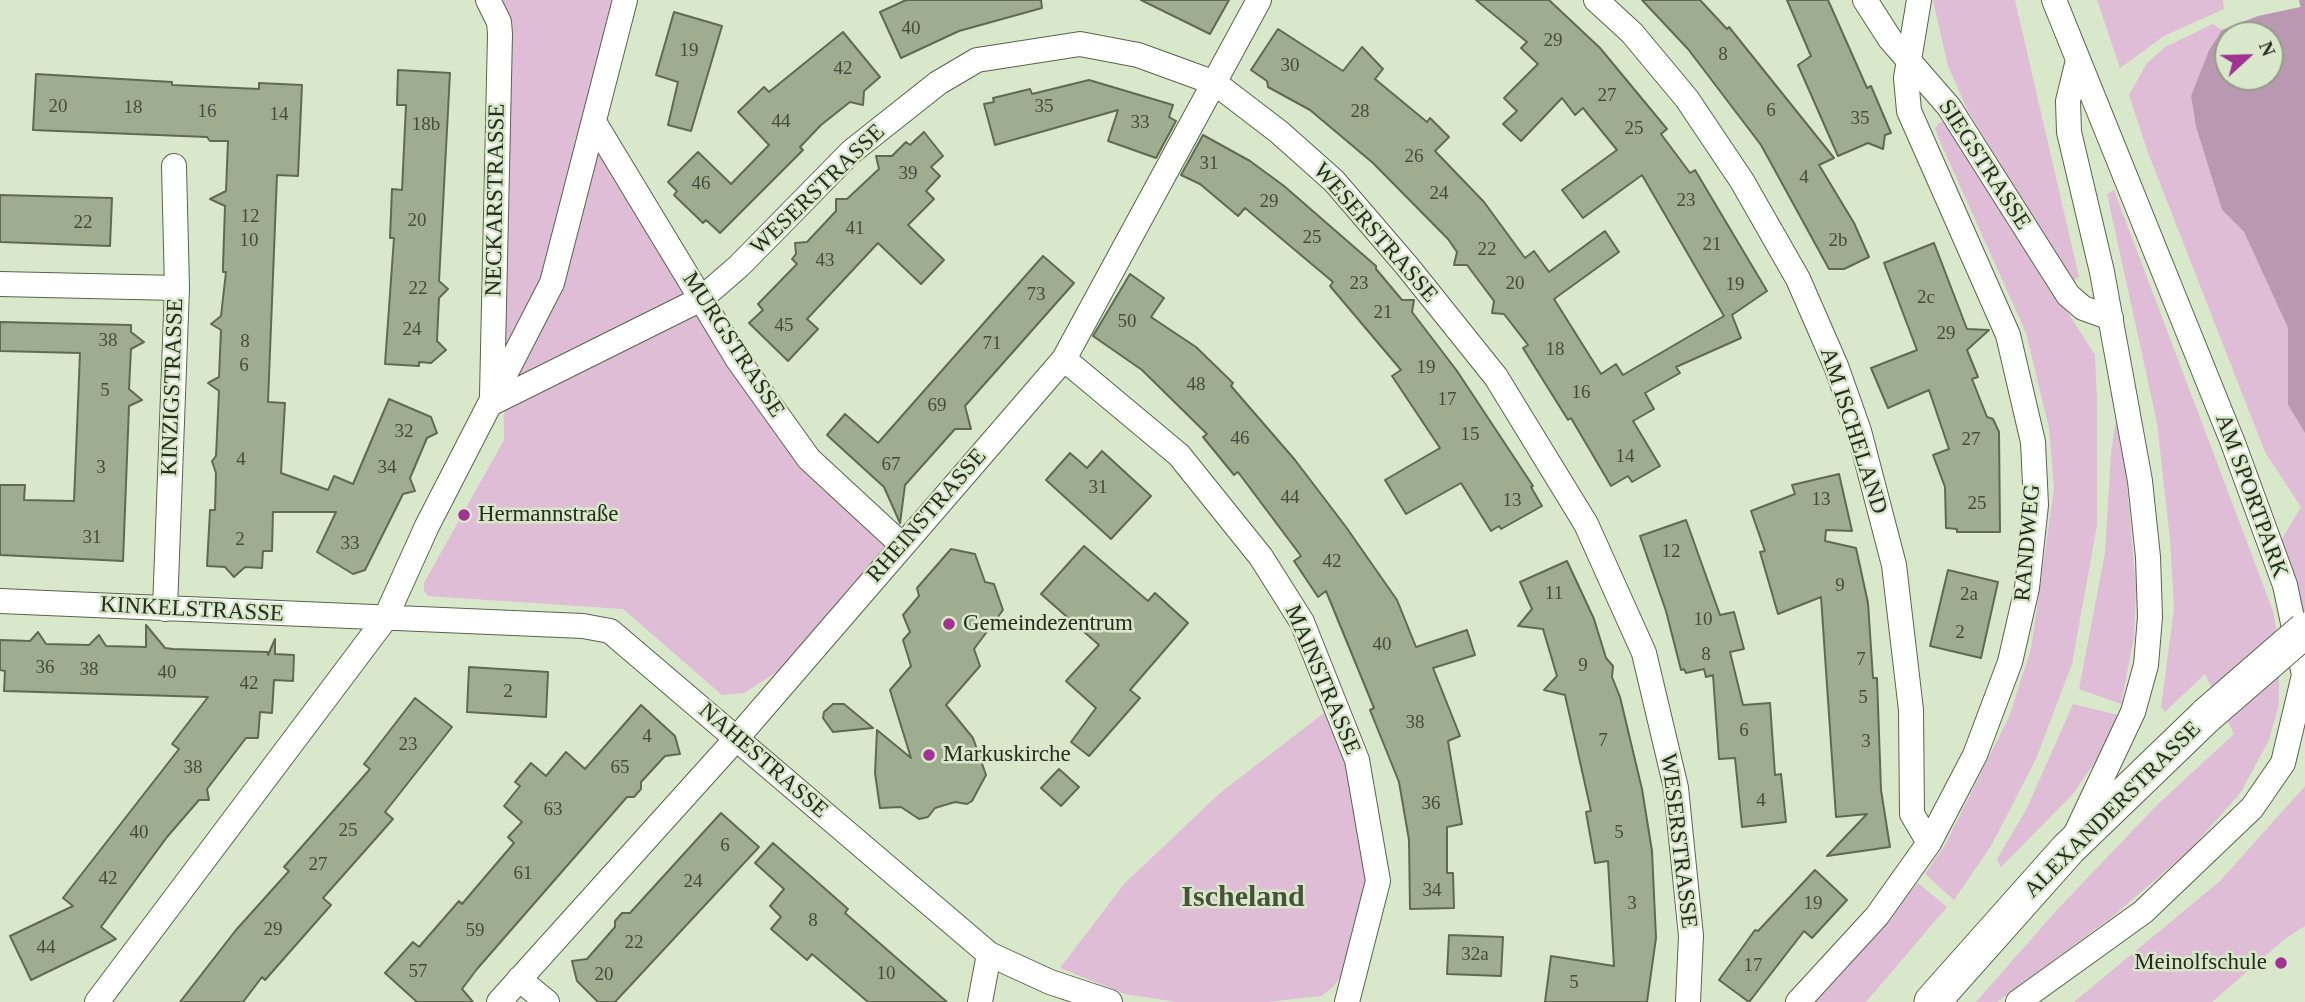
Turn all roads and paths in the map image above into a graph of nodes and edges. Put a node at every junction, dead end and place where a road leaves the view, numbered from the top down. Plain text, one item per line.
1 (488, 0) edge
2 (625, 0) edge
3 (1259, 0) edge
4 (1596, 0) edge
5 (1866, 0) edge
6 (1919, 0) edge
7 (2054, 0) edge
8 (1909, 58) junction
9 (2078, 60) junction
10 (1214, 83) junction
11 (594, 122) junction
12 (174, 166) dead end
13 (0, 284) edge
14 (177, 288) junction
15 (701, 299) junction
16 (2111, 318) junction
17 (1064, 359) junction
18 (492, 403) junction
19 (902, 545) junction
20 (0, 601) edge
21 (165, 609) junction
22 (385, 619) junction
23 (2305, 631) edge
24 (736, 739) junction
25 (1929, 843) junction
26 (2068, 849) junction
27 (989, 954) junction
28 (519, 979) junction
29 (97, 1002) edge
30 (499, 1002) edge
31 (547, 1002) edge
32 (980, 1002) edge
33 (1110, 1002) edge
34 (1347, 1002) edge
35 (1688, 1002) edge
36 (1798, 1002) edge
37 (1932, 1002) edge
38 (2018, 1002) edge

1 - 18 street, NECKARSTRASSE
2 - 11 street
3 - 10 street, RHEINSTRASSE
4 - 25 street, AM ISCHELAND
5 - 8 street, SIEGSTRASSE
6 - 8 street, RANDWEG
7 - 9 street, AM SPORTPARK
8 - 16 street, SIEGSTRASSE
8 - 25 street, RANDWEG
9 - 16 street
9 - 38 street, AM SPORTPARK
10 - 15 street, WESERSTRASSE
10 - 17 street, RHEINSTRASSE
10 - 35 street, WESERSTRASSE
11 - 15 street, MURGSTRASSE
11 - 18 street
12 - 14 street, KINZIGSTRASSE
13 - 14 street
14 - 21 street, KINZIGSTRASSE
15 - 18 street, WESERSTRASSE
15 - 19 street, MURGSTRASSE
16 - 26 street
17 - 19 street, RHEINSTRASSE
17 - 34 street, MAINSTRASSE
18 - 22 street
19 - 24 street, RHEINSTRASSE
20 - 21 street, KINKELSTRASSE
21 - 22 street, KINKELSTRASSE
22 - 24 street, NAHESTRASSE
22 - 29 street
23 - 26 main road, ALEXANDERSTRASSE, bridge
24 - 27 street, NAHESTRASSE
24 - 28 street, RHEINSTRASSE
25 - 36 street, RANDWEG
26 - 37 main road, ALEXANDERSTRASSE
27 - 32 street
27 - 33 street, NAHESTRASSE
28 - 30 street, RHEINSTRASSE
28 - 31 street

